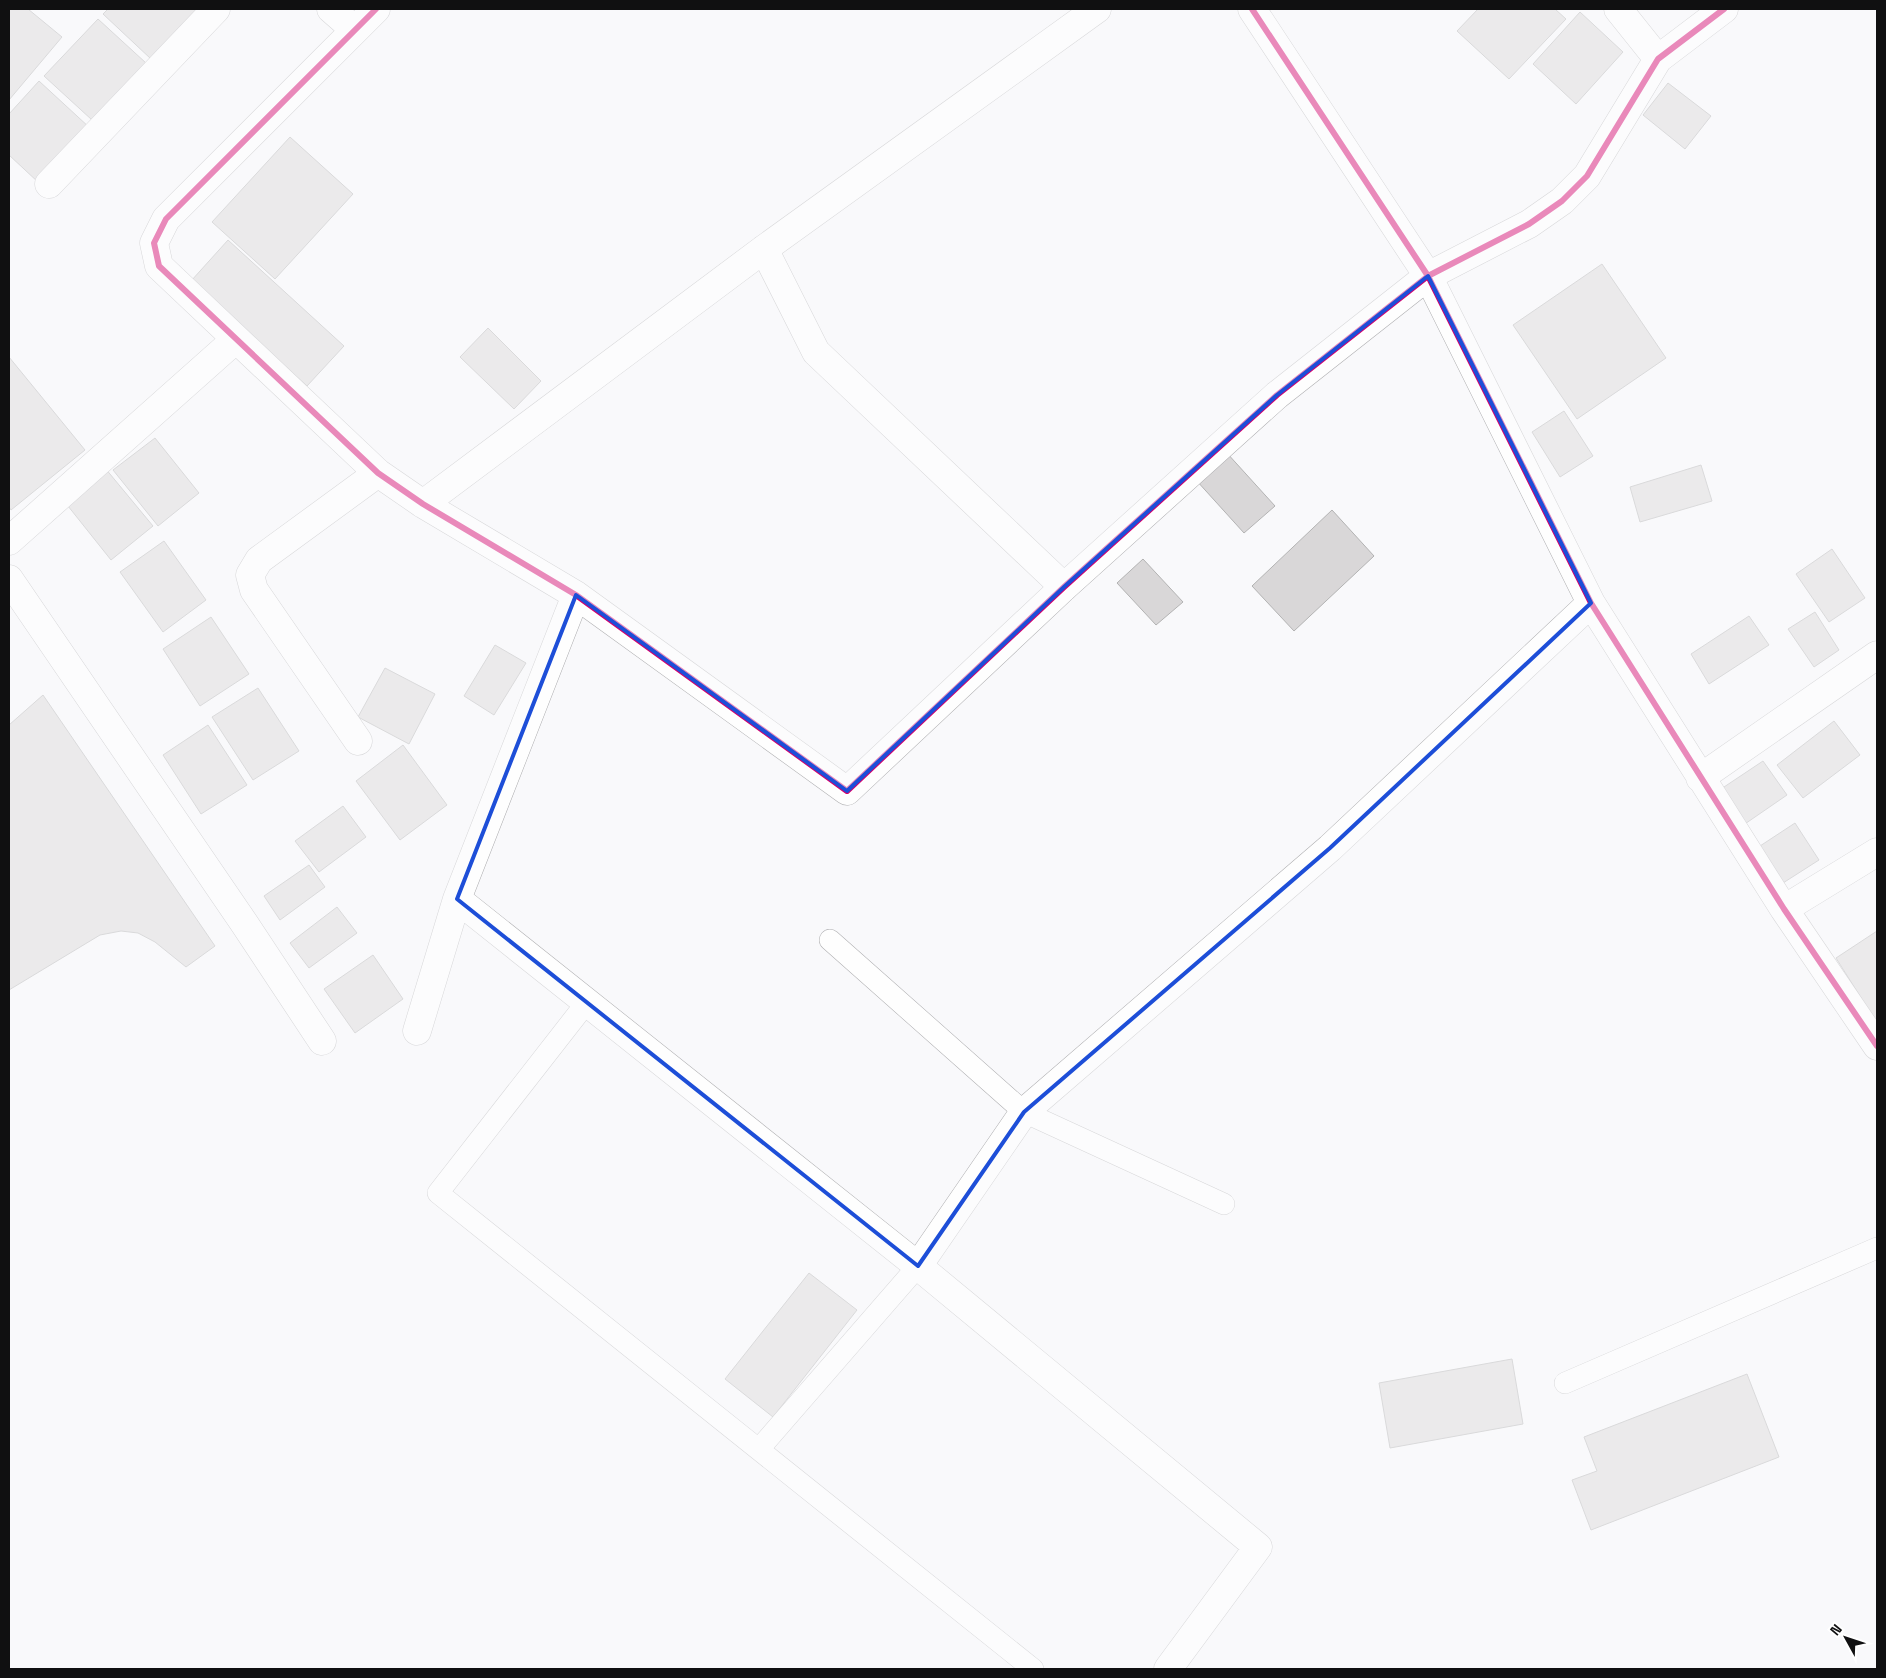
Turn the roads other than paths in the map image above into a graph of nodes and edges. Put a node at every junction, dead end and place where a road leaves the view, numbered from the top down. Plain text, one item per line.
1 (216, 9) edge
2 (332, 9) edge
3 (376, 9) edge
4 (1097, 9) edge
5 (1252, 9) edge
6 (1618, 9) edge
7 (1724, 9) edge
8 (355, 30) junction
9 (1658, 60) junction
10 (48, 184) dead end
11 (764, 249) junction
12 (1428, 276) junction
13 (236, 340) junction
14 (378, 473) junction
15 (422, 504) junction
16 (9, 541) edge
17 (9, 579) edge
18 (1064, 587) junction
19 (576, 596) junction
20 (1591, 603) junction
21 (1877, 656) edge
22 (358, 741) dead end
23 (1700, 778) junction
24 (1877, 852) edge
25 (457, 899) junction
26 (1784, 909) junction
27 (830, 940) dead end
28 (587, 1002) junction
29 (418, 1031) dead end
30 (322, 1041) dead end
31 (1877, 1046) edge
32 (1024, 1112) junction
33 (1224, 1204) dead end
34 (1877, 1248) edge
35 (918, 1266) junction
36 (1566, 1383) dead end
37 (759, 1450) junction
38 (1033, 1669) edge
39 (1168, 1669) edge

1 - 10 street
2 - 8 street
3 - 8 street
4 - 11 street
5 - 12 street
6 - 9 street
7 - 9 street
8 - 13 street
9 - 12 street
11 - 15 street
11 - 18 street
12 - 18 street
12 - 20 street
13 - 14 street
13 - 16 street
14 - 15 street
14 - 22 street
15 - 19 street
17 - 30 street
18 - 19 street
19 - 25 street
20 - 23 street
20 - 32 street
21 - 23 street
23 - 26 street
24 - 26 street
25 - 28 street
25 - 29 street
26 - 31 street
27 - 32 lane
28 - 35 street
28 - 37 lane
32 - 33 lane
32 - 35 street
34 - 36 lane
35 - 37 lane
35 - 39 street
37 - 38 lane

